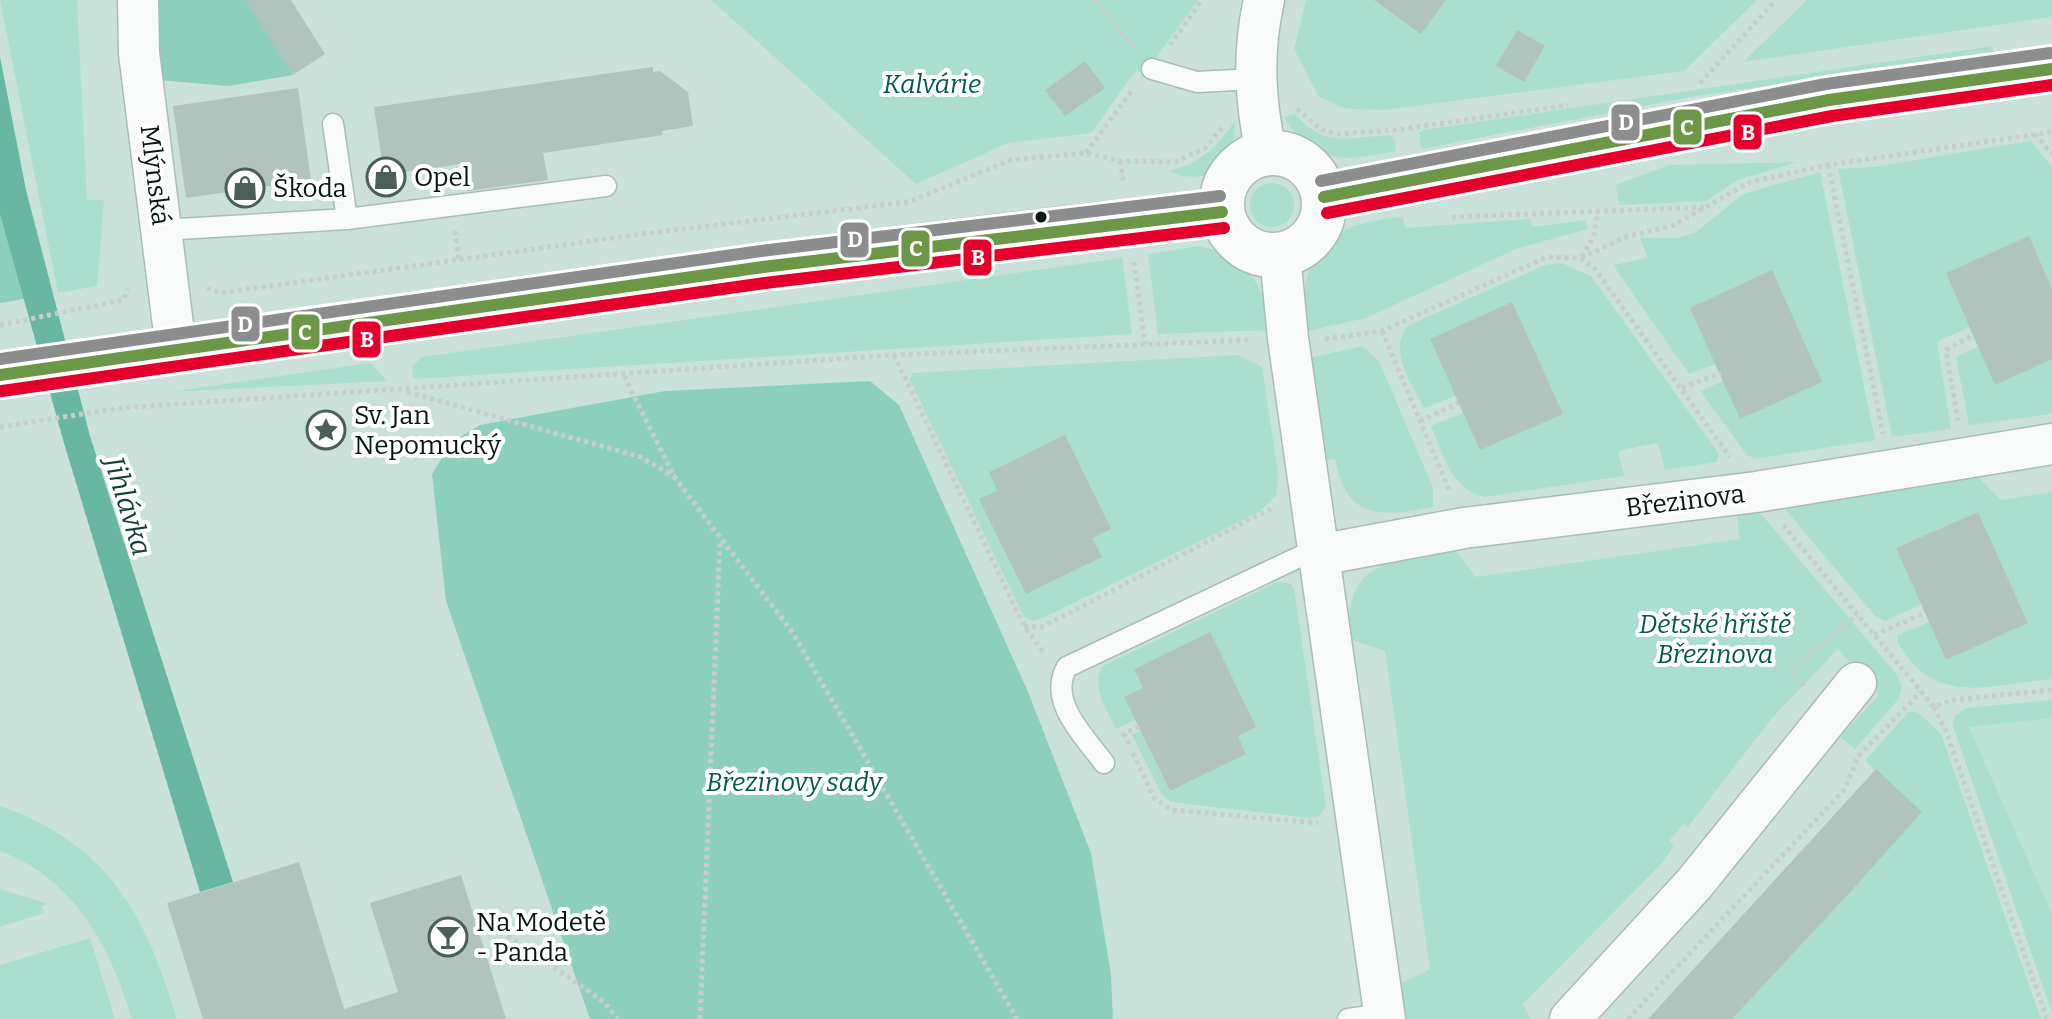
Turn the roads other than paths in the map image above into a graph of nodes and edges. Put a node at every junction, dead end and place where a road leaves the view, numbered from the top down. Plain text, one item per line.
1 (138, 0) edge
2 (1264, 0) edge
3 (1152, 69) road end
4 (2052, 69) edge
5 (1255, 79) junction
6 (333, 124) dead end
7 (1266, 153) junction
8 (606, 186) dead end
9 (1324, 197) junction
10 (1222, 212) junction
11 (347, 219) junction
12 (162, 230) junction
13 (1280, 255) junction
14 (176, 349) junction
15 (2, 375) edge
16 (2052, 444) edge
17 (1318, 551) junction
18 (1856, 683) dead end
19 (1104, 763) dead end
20 (1373, 1017) edge
21 (1570, 1019) edge

1 - 12 street, Mlýnská
2 - 5 street
3 - 5 lane
4 - 9 street
5 - 7 street
6 - 11 lane
7 - 9 street
7 - 10 street
8 - 11 lane
9 - 13 street
10 - 13 street
10 - 14 street
11 - 12 lane
12 - 14 street, Mlýnská
13 - 17 street
14 - 15 street
16 - 17 street, Březinova
17 - 19 lane
17 - 20 street
18 - 21 street

